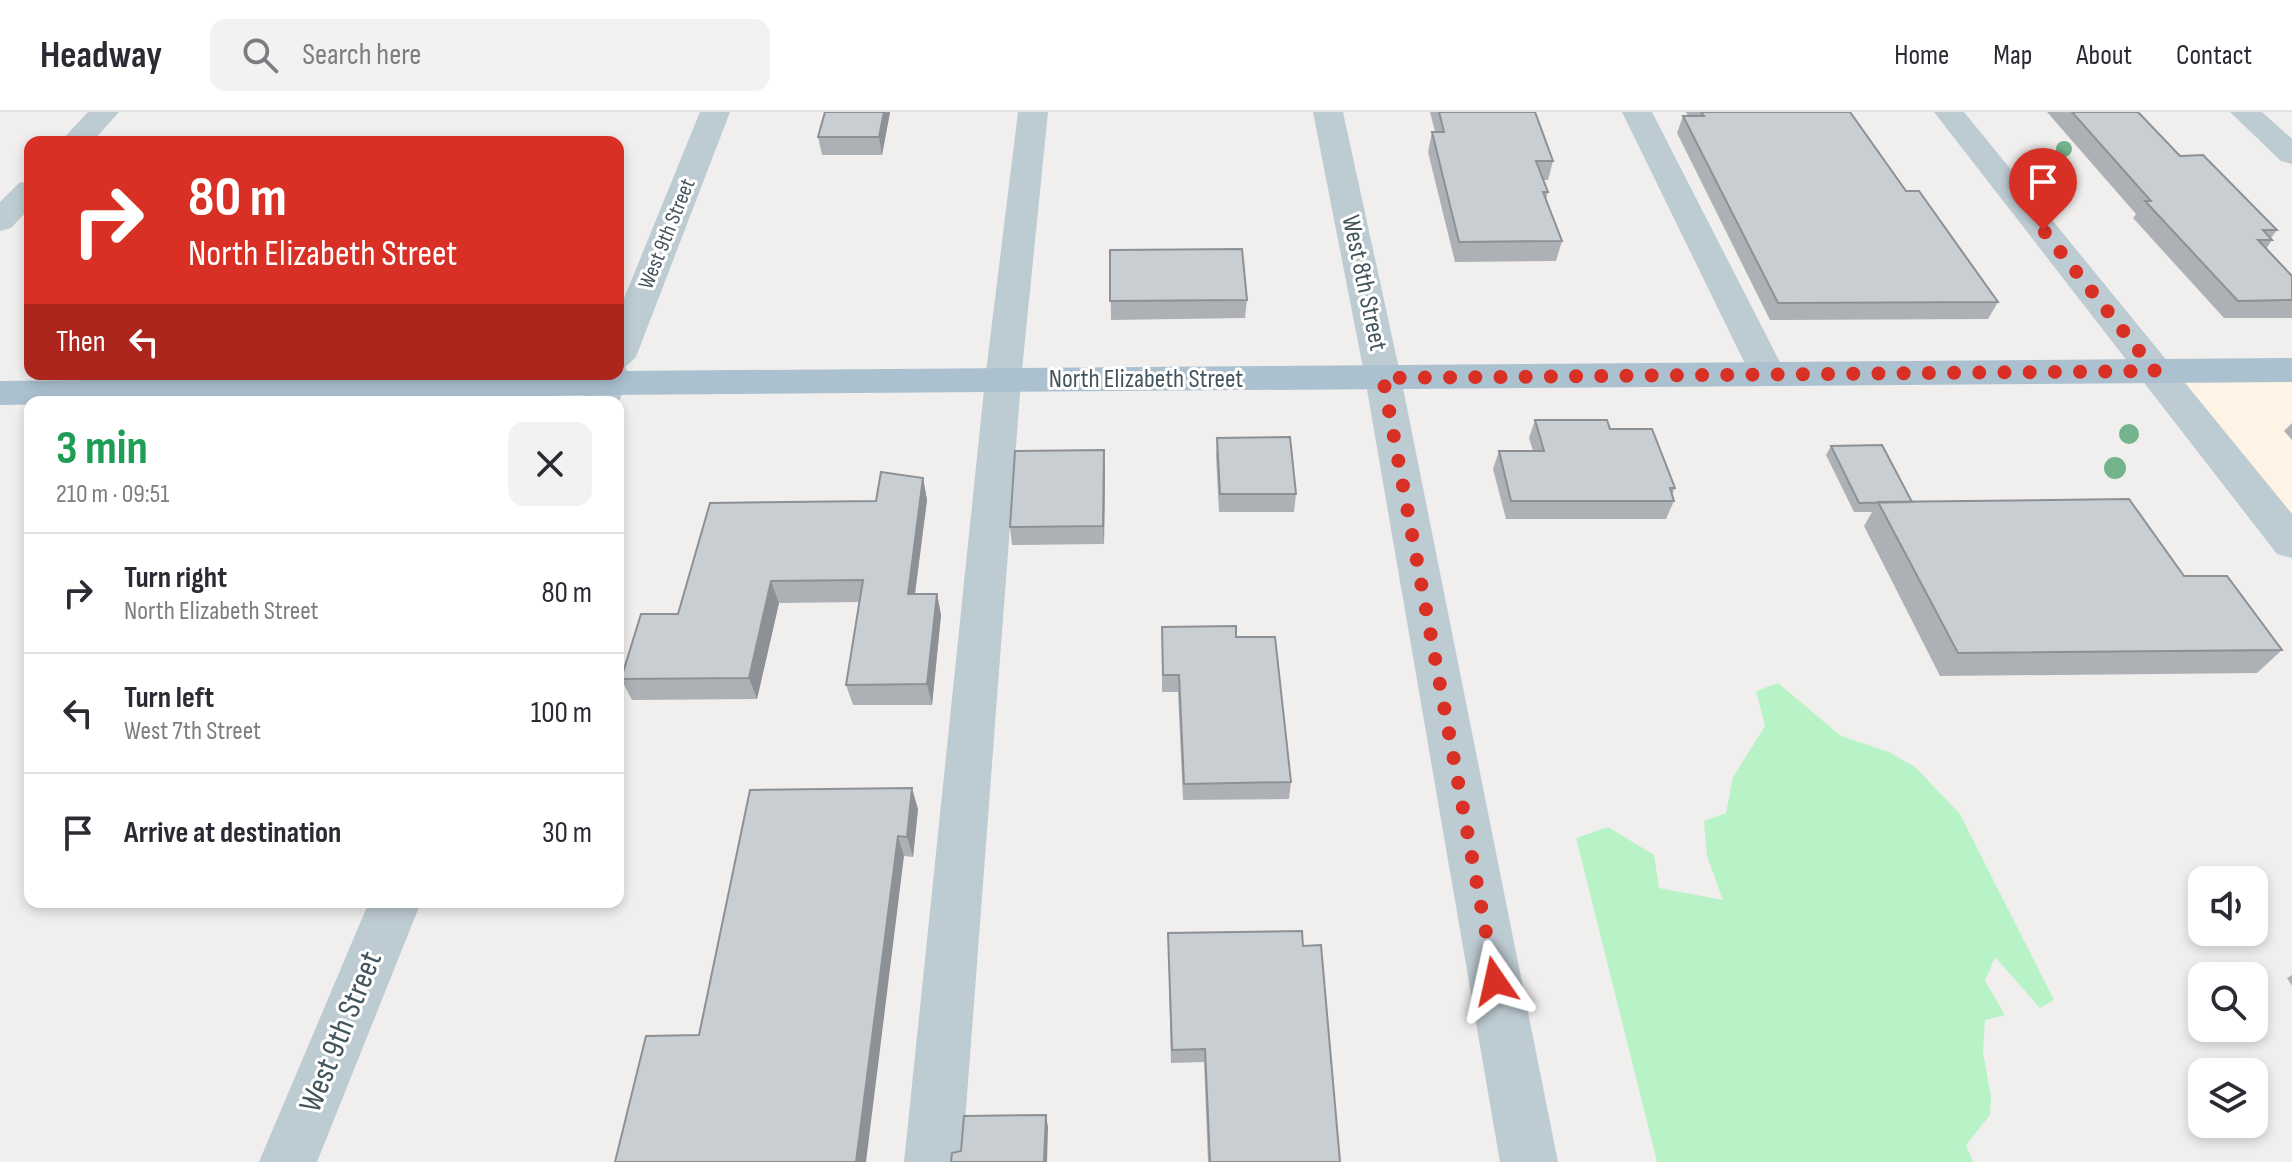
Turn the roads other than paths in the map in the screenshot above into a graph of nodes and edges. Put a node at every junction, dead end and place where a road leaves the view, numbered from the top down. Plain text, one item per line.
1 (104, 112) edge
2 (715, 112) edge
3 (1033, 112) edge
4 (1328, 112) edge
5 (1637, 112) edge
6 (1949, 112) edge
7 (2245, 112) edge
8 (81, 136) edge
9 (2292, 155) edge
10 (24, 196) edge
11 (0, 221) edge
12 (624, 341) edge
13 (2292, 370) edge
14 (2155, 371) junction
15 (1768, 374) junction
16 (1383, 378) junction
17 (624, 379) edge
18 (566, 380) edge
19 (1003, 380) junction
20 (0, 393) edge
21 (2292, 543) edge
22 (393, 908) edge
23 (288, 1162) edge
24 (933, 1162) edge
25 (1529, 1162) edge

1 - 8 street
2 - 12 street, West 9th Street
3 - 19 street
4 - 16 street, West 8th Street
5 - 15 street
6 - 14 street
7 - 9 street
10 - 11 street
13 - 14 main road, North Elizabeth Street
14 - 15 main road, North Elizabeth Street
14 - 21 street
15 - 16 main road, North Elizabeth Street
16 - 19 main road, North Elizabeth Street
16 - 25 street, West 8th Street
17 - 19 main road, North Elizabeth Street
18 - 20 main road, North Elizabeth Street
19 - 24 street
22 - 23 street, West 9th Street

